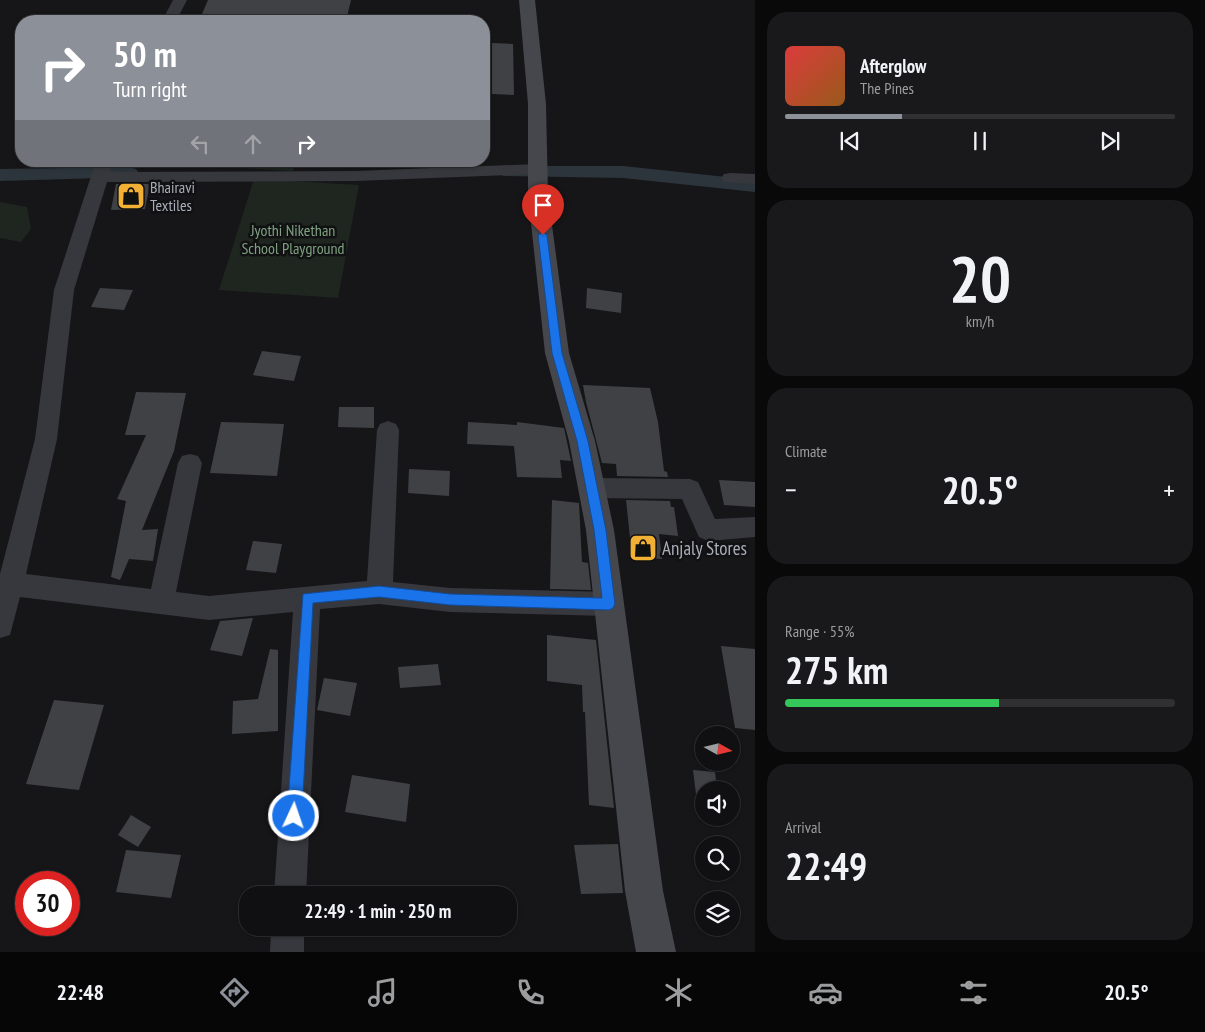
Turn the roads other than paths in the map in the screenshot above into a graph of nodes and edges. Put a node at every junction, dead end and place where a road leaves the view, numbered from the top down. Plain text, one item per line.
1 (180, 0) edge
2 (527, 0) edge
3 (172, 15) edge
4 (102, 169) edge
5 (538, 172) junction
6 (730, 178) dead end
7 (755, 179) edge
8 (388, 430) dead end
9 (190, 463) dead end
10 (591, 488) junction
11 (755, 527) edge
12 (11, 584) junction
13 (379, 592) junction
14 (307, 598) junction
15 (161, 603) junction
16 (609, 604) junction
17 (0, 626) edge
18 (291, 886) edge
19 (288, 936) edge
20 (287, 952) edge
21 (656, 952) edge

1 - 3 street
2 - 5 street
4 - 5 street
4 - 12 street
5 - 10 street
6 - 7 street
8 - 13 street
9 - 15 street
10 - 11 street
10 - 16 street
12 - 15 street
12 - 17 street
13 - 14 street
13 - 16 street
14 - 15 street
14 - 18 street
16 - 21 street
19 - 20 street

